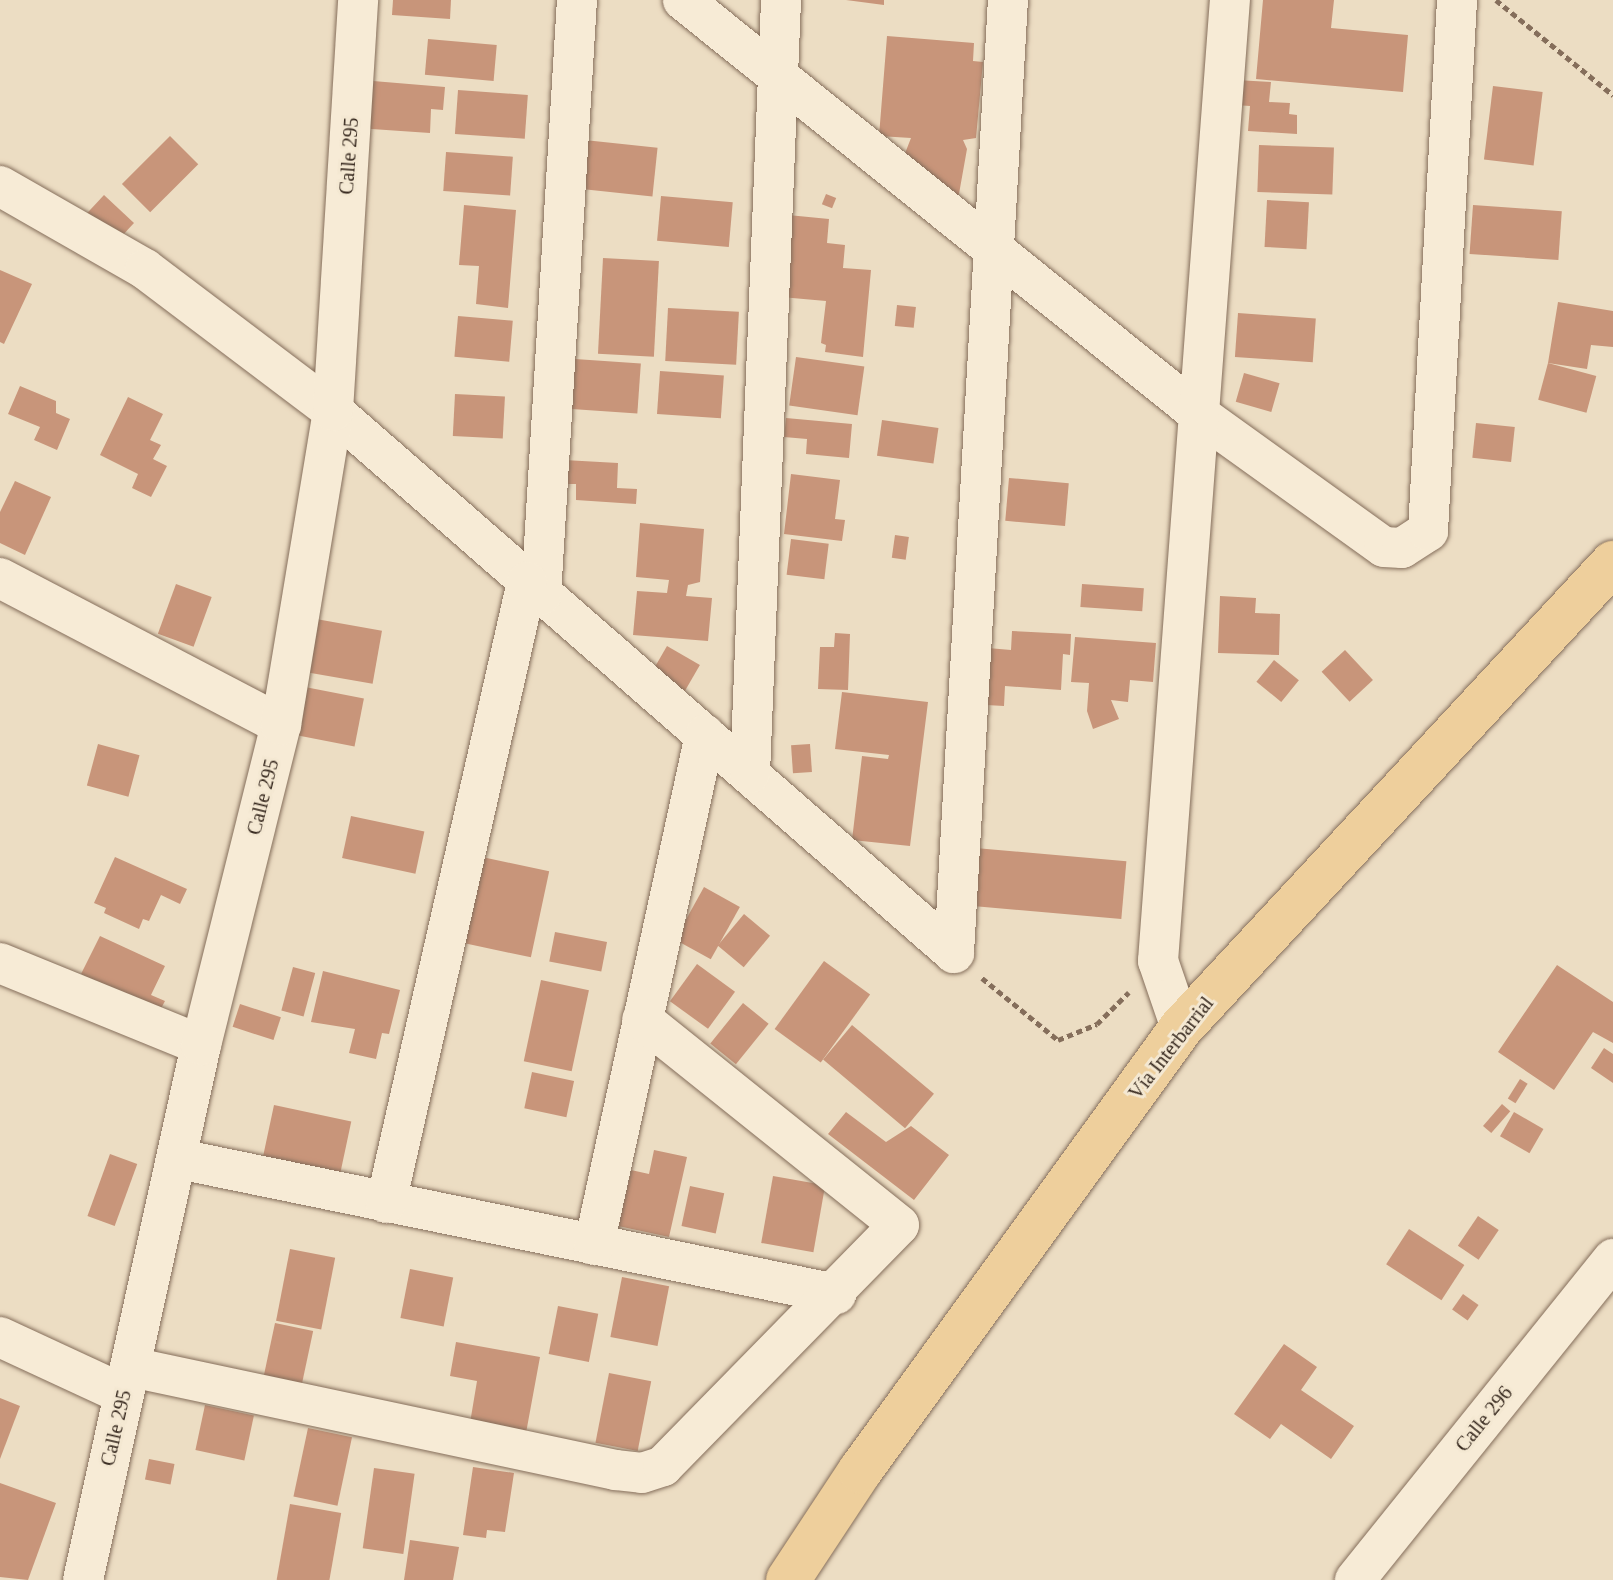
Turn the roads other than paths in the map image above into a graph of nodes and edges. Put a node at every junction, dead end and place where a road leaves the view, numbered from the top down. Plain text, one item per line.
1 (358, 0) edge
2 (577, 0) edge
3 (683, 0) edge
4 (781, 0) edge
5 (1008, 0) edge
6 (1230, 0) edge
7 (1457, 0) edge
8 (775, 74) junction
9 (0, 186) edge
10 (991, 247) junction
11 (333, 411) junction
12 (1200, 415) junction
13 (1613, 563) edge
14 (0, 578) edge
15 (534, 588) junction
16 (281, 725) junction
17 (705, 735) junction
18 (750, 773) junction
19 (0, 963) edge
20 (642, 1019) junction
21 (1181, 1028) junction
22 (201, 1045) junction
23 (179, 1159) junction
24 (386, 1203) junction
25 (594, 1245) junction
26 (1613, 1259) edge
27 (836, 1294) junction
28 (0, 1337) edge
29 (127, 1380) junction
30 (91, 1578) edge
31 (788, 1580) edge
32 (1355, 1580) edge

1 - 11 street, Calle 295
2 - 15 street
3 - 8 street
4 - 8 street
5 - 10 street
6 - 12 street
7 - 12 street
8 - 10 street
8 - 18 street
9 - 11 street
10 - 12 street
10 - 18 street
11 - 15 street
11 - 16 street, Calle 295
12 - 21 street
13 - 21 main road, Vía Interbarrial
14 - 16 street
15 - 17 street
15 - 24 street
16 - 22 street, Calle 295
17 - 18 street
17 - 20 street
19 - 22 street
20 - 25 street
20 - 27 street
21 - 31 main road, Vía Interbarrial
22 - 23 street, Calle 295
23 - 24 street
23 - 29 street, Calle 295
24 - 25 street
25 - 27 street
26 - 32 street, Calle 296
27 - 29 street
28 - 29 street
29 - 30 street, Calle 295

